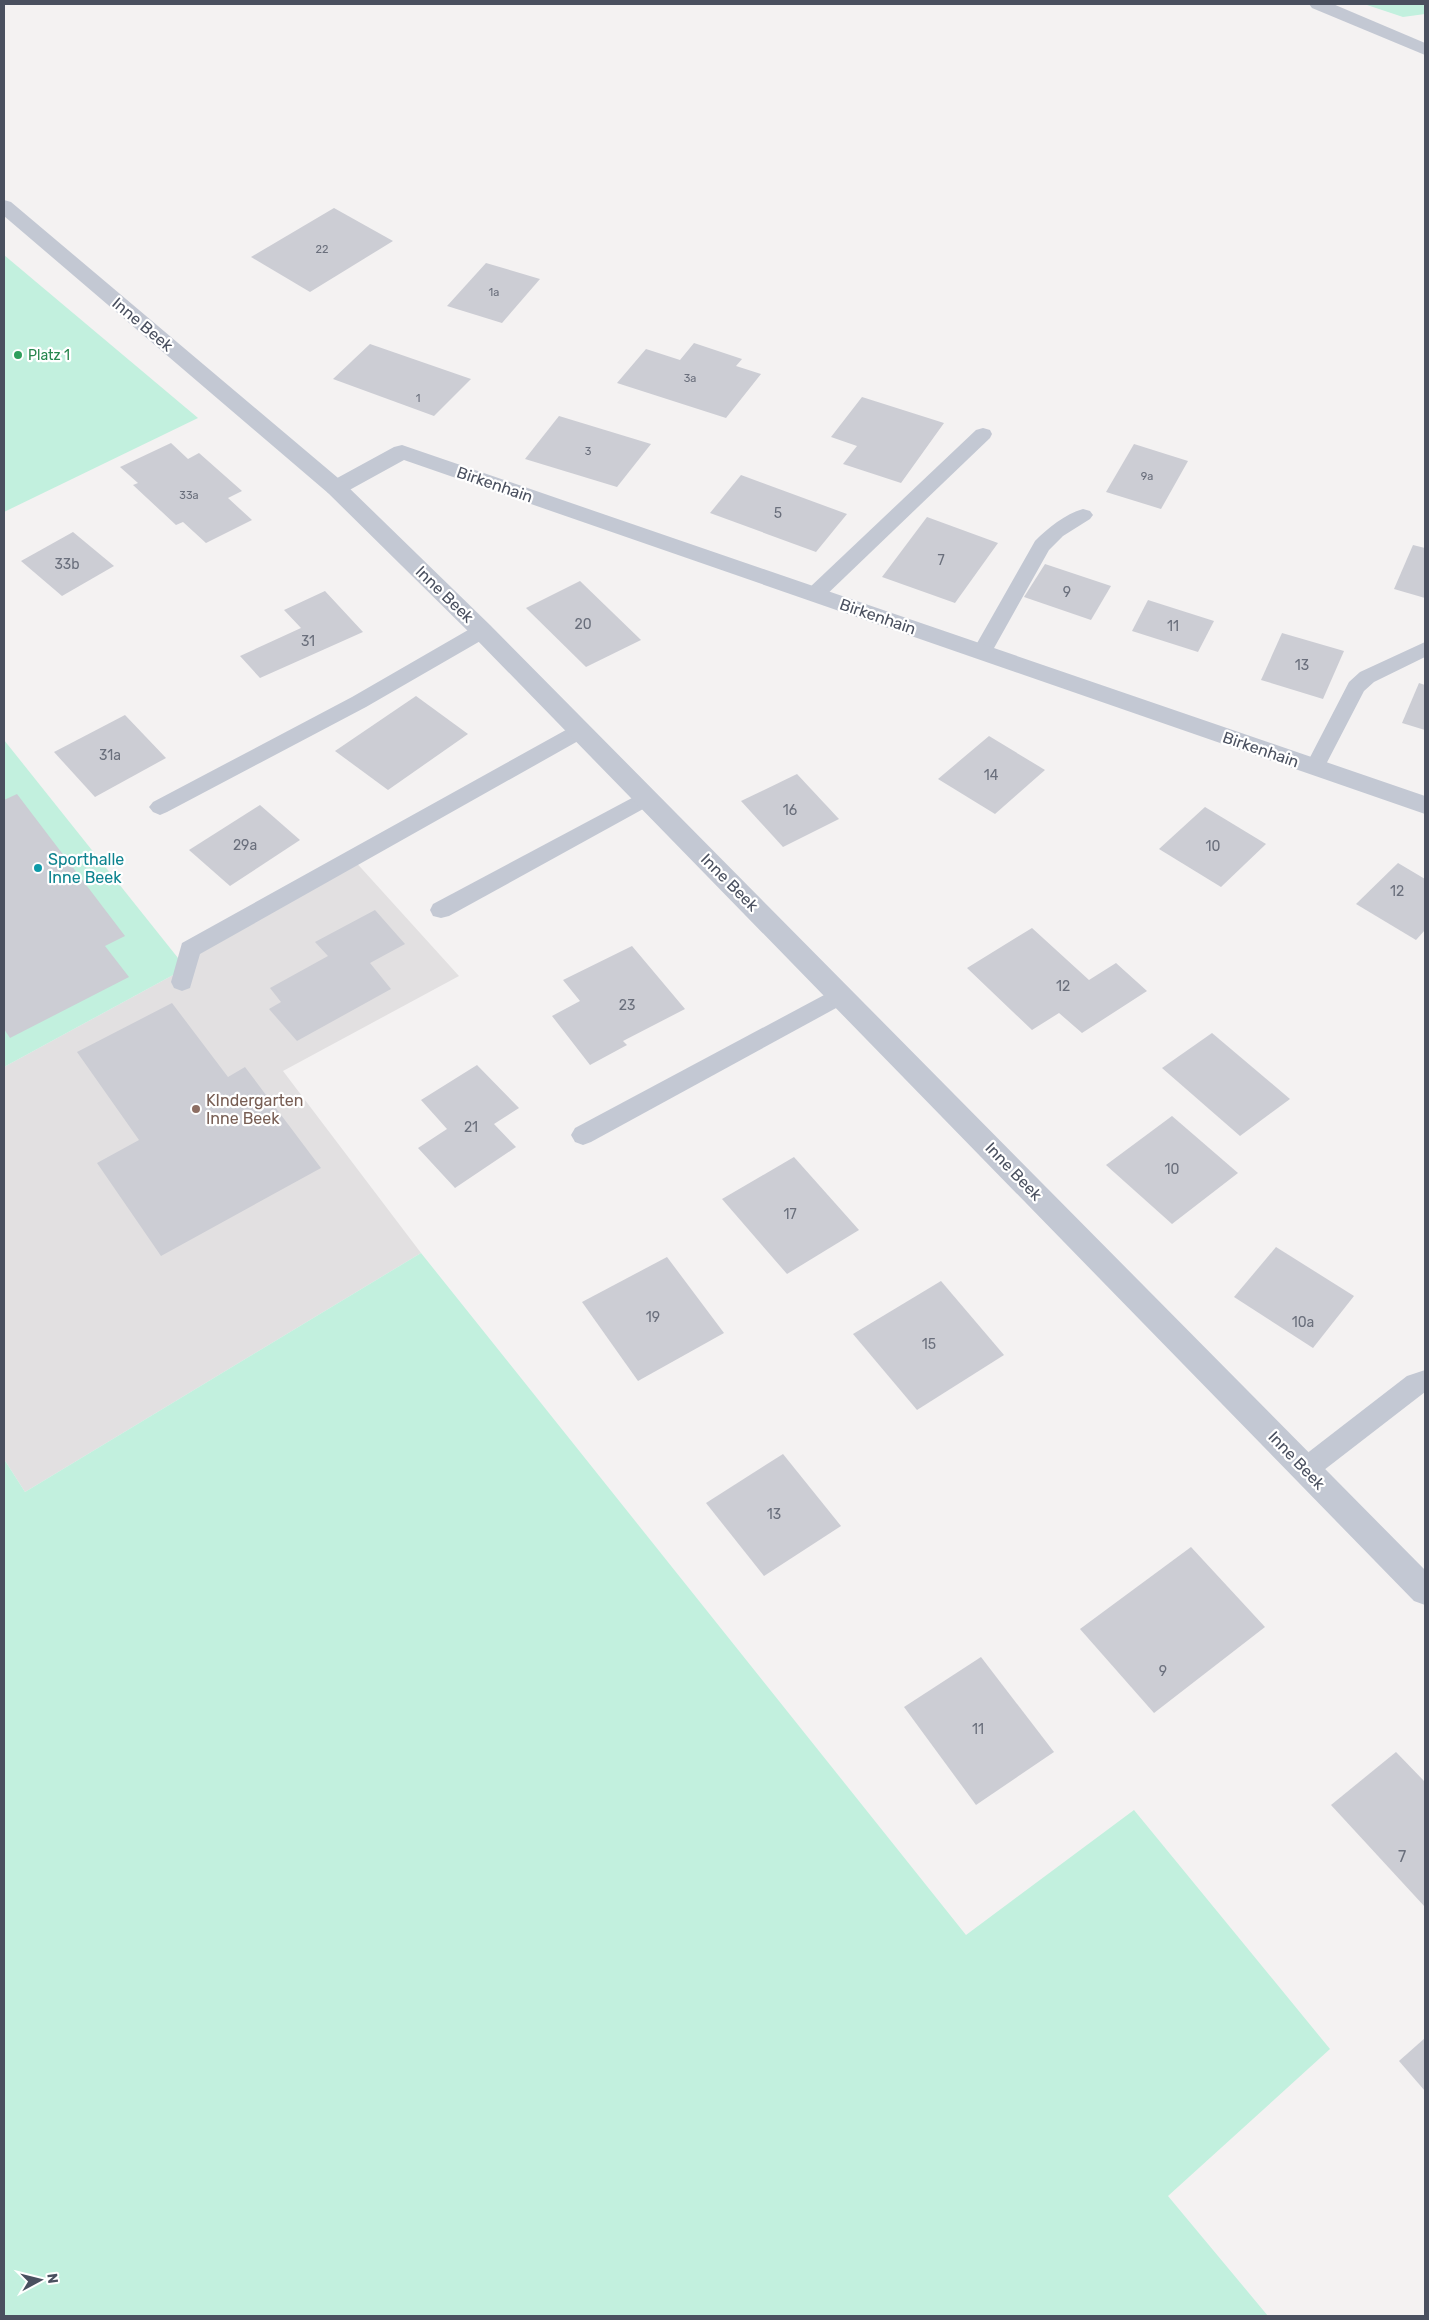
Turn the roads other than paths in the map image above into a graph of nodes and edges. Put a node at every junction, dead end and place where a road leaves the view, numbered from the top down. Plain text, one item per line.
1 (1318, 4) edge
2 (1425, 50) edge
3 (4, 206) edge
4 (982, 434) dead end
5 (336, 488) junction
6 (1082, 515) dead end
7 (815, 594) junction
8 (482, 631) junction
9 (1425, 648) edge
10 (982, 652) junction
11 (580, 730) junction
12 (1315, 767) junction
13 (647, 798) junction
14 (1425, 805) edge
15 (160, 807) dead end
16 (441, 910) dead end
17 (182, 982) dead end
18 (840, 994) junction
19 (583, 1135) dead end
20 (1425, 1381) edge
21 (1306, 1469) junction
22 (1425, 1591) edge

1 - 2 street
3 - 5 street, Inne Beek
4 - 7 lane
5 - 7 street, Birkenhain
5 - 8 street, Inne Beek
6 - 10 lane
7 - 10 street, Birkenhain
8 - 11 street, Inne Beek
8 - 15 lane
9 - 12 lane
10 - 12 street, Birkenhain
11 - 13 street, Inne Beek
11 - 17 lane
12 - 14 street, Birkenhain
13 - 16 lane
13 - 18 street, Inne Beek
18 - 19 lane
18 - 21 street, Inne Beek
20 - 21 lane
21 - 22 street, Inne Beek

